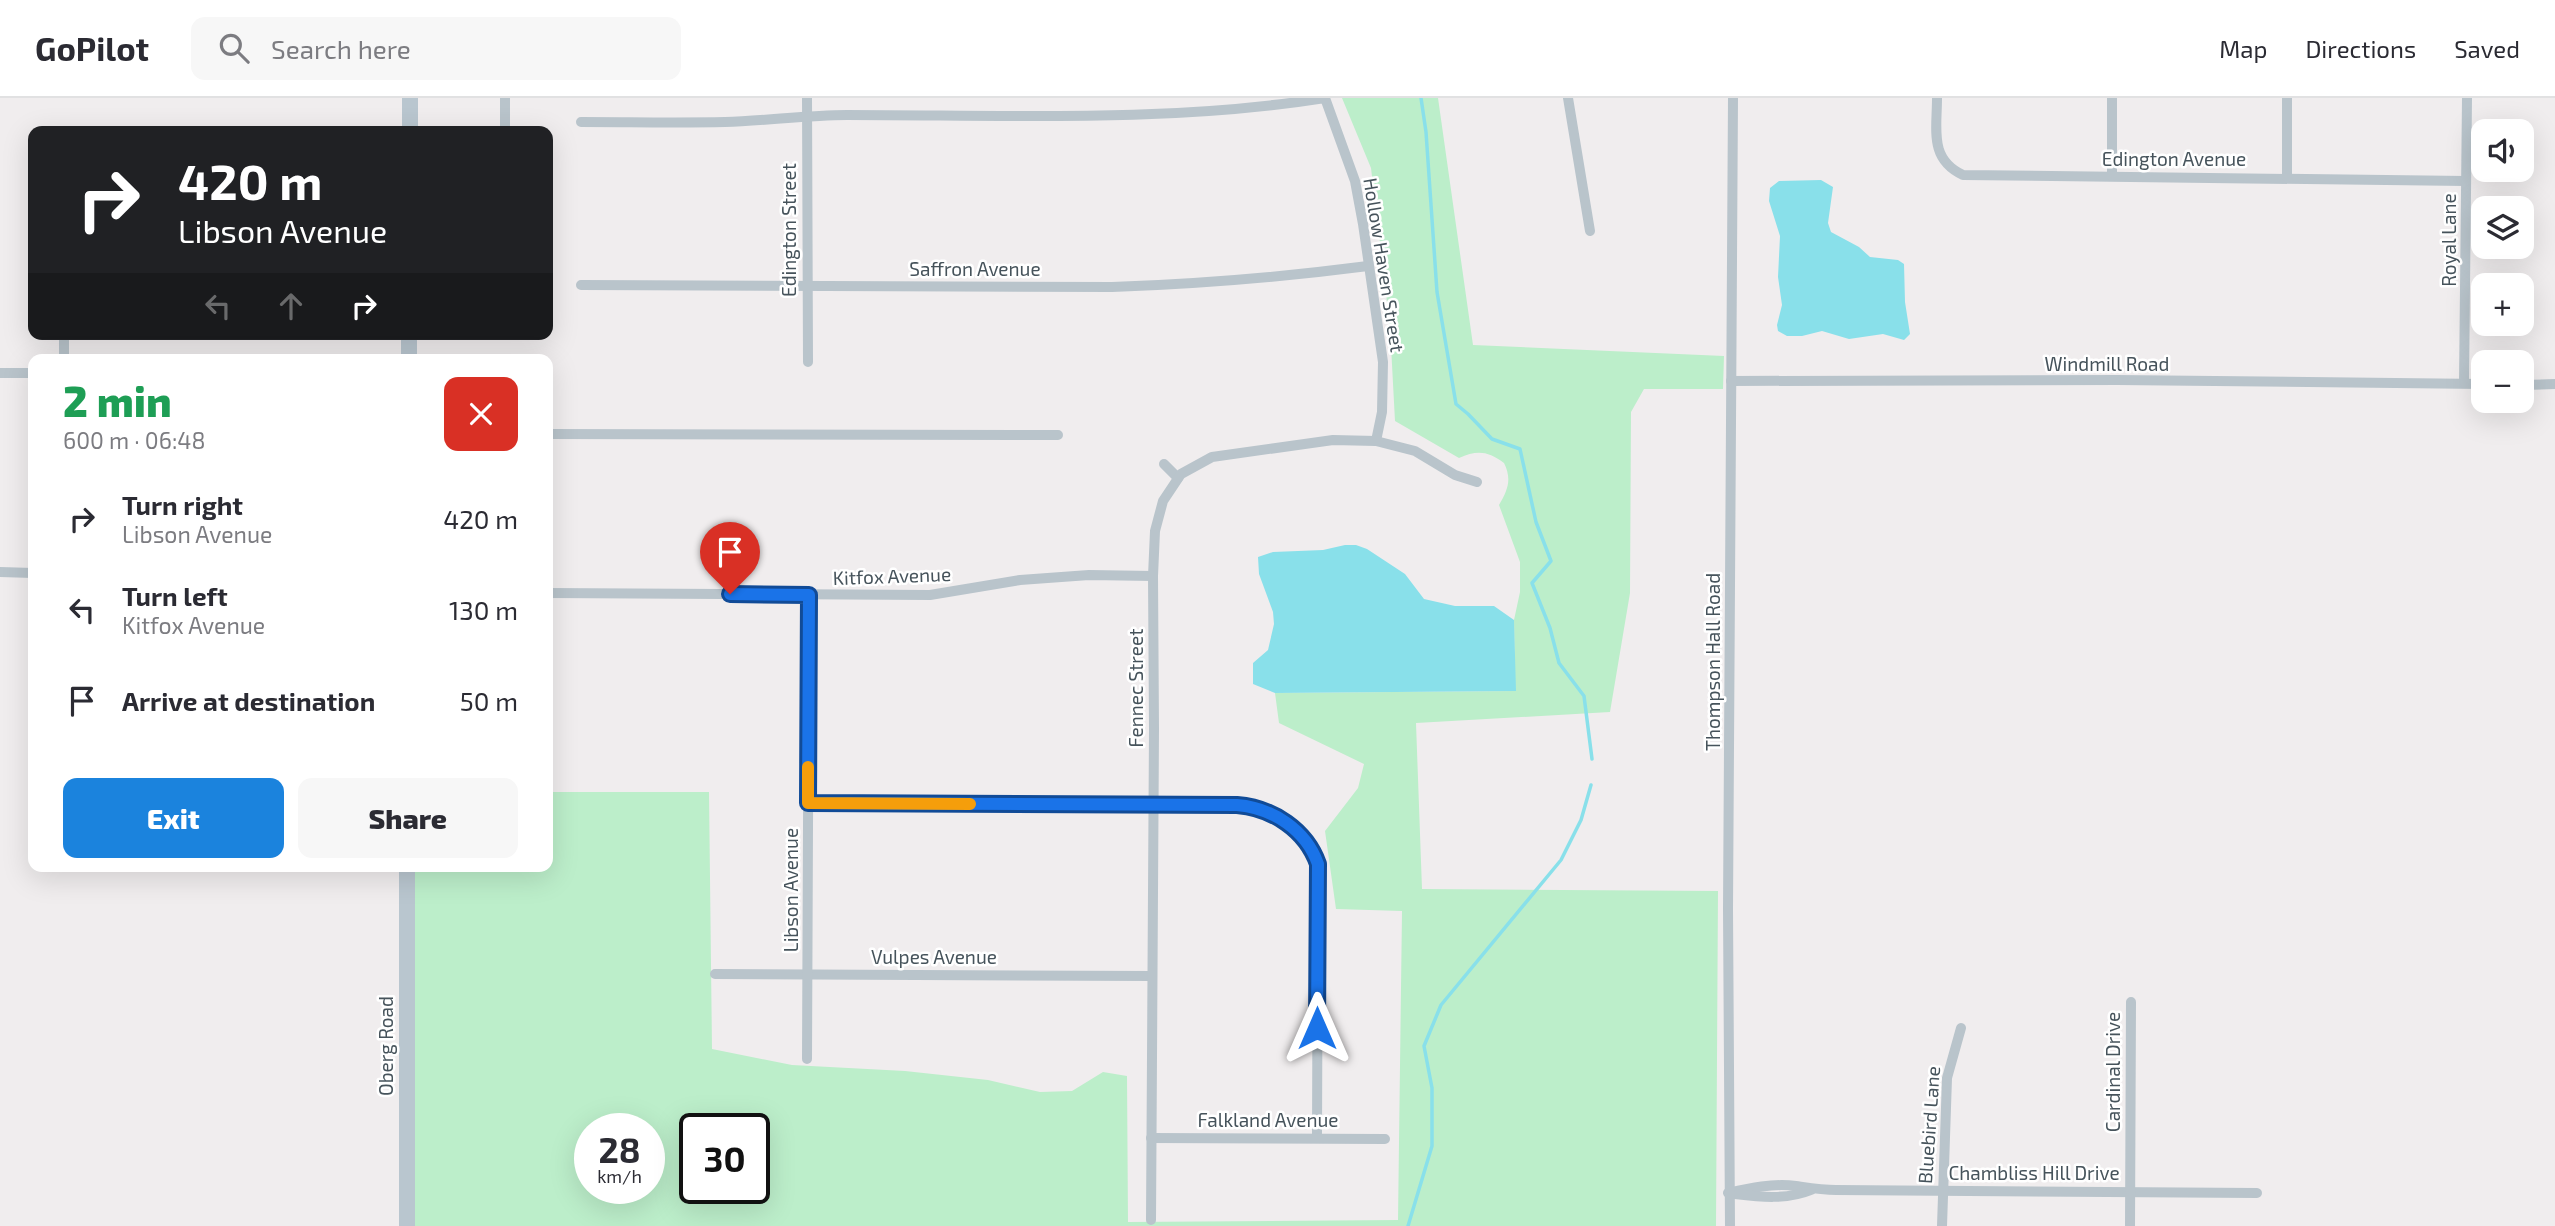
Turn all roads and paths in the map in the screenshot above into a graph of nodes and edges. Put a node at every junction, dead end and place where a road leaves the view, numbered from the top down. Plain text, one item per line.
1 (410, 98) edge
2 (505, 98) edge
3 (807, 98) edge
4 (1325, 98) edge
5 (1567, 98) edge
6 (1733, 98) edge
7 (1937, 98) edge
8 (2112, 98) edge
9 (2287, 98) edge
10 (2467, 98) edge
11 (807, 115) junction
12 (581, 122) dead end
13 (410, 126) edge
14 (505, 126) edge
15 (2112, 176) junction
16 (2287, 177) junction
17 (2466, 181) junction
18 (1590, 231) dead end
19 (1368, 266) junction
20 (581, 285) dead end
21 (807, 286) junction
22 (808, 362) dead end
23 (0, 373) edge
24 (28, 373) edge
25 (1731, 381) junction
26 (2464, 383) junction
27 (2471, 383) edge
28 (2555, 384) edge
29 (2534, 385) edge
30 (553, 434) edge
31 (1058, 435) dead end
32 (1376, 441) junction
33 (1164, 464) dead end
34 (1178, 478) junction
35 (1477, 482) dead end
36 (0, 572) edge
37 (28, 573) edge
38 (1153, 576) junction
39 (553, 593) edge
40 (809, 595) junction
41 (808, 803) junction
42 (1154, 805) junction
43 (407, 872) edge
44 (808, 973) junction
45 (715, 974) dead end
46 (1152, 976) junction
47 (2131, 1002) dead end
48 (1961, 1028) dead end
49 (807, 1059) dead end
50 (1317, 1137) junction
51 (1151, 1138) junction
52 (1385, 1139) dead end
53 (1942, 1189) junction
54 (2130, 1191) junction
55 (1728, 1193) junction
56 (2257, 1193) dead end
57 (1151, 1220) dead end
58 (407, 1226) edge
59 (1730, 1226) edge
60 (1942, 1226) edge
61 (2130, 1226) edge

1 - 13 street
2 - 14 street
3 - 11 street, Edington Street
4 - 11 street
4 - 19 street, Hollow Haven Street
5 - 18 street
6 - 25 street, Thompson Hall Road
7 - 15 street, Edington Avenue
8 - 15 street
9 - 16 street
10 - 17 street, Royal Lane
11 - 12 street
11 - 21 street, Edington Street
15 - 16 street, Edington Avenue
16 - 17 street, Edington Avenue
17 - 26 street, Royal Lane
19 - 21 street, Saffron Avenue
19 - 32 street, Hollow Haven Street
20 - 21 street, Saffron Avenue
21 - 22 street, Edington Street
23 - 24 street
25 - 26 street, Windmill Road
25 - 55 street, Thompson Hall Road
26 - 27 street, Windmill Road
28 - 29 street
30 - 31 street
32 - 34 street, Fennec Street
32 - 35 street, Fennec Street
33 - 34 street
34 - 38 street, Fennec Street
36 - 37 street
38 - 40 street, Kitfox Avenue
38 - 42 street, Fennec Street
39 - 40 street, Kitfox Avenue
40 - 41 street, Libson Avenue
41 - 42 street
41 - 44 street, Libson Avenue
42 - 46 street, Fennec Street
42 - 50 street
43 - 58 street, Oberg Road
44 - 45 street, Vulpes Avenue
44 - 46 street, Vulpes Avenue
44 - 49 street, Libson Avenue
46 - 51 street, Fennec Street
47 - 54 street, Cardinal Drive
48 - 53 street, Bluebird Lane
50 - 51 street, Falkland Avenue
50 - 52 street, Falkland Avenue
51 - 57 street, Fennec Street
53 - 54 street, Chambliss Hill Drive
53 - 55 street, Chambliss Hill Drive
53 - 60 street, Bluebird Lane
54 - 56 street, Chambliss Hill Drive
54 - 61 street, Cardinal Drive
55 - 59 street, Thompson Hall Road

